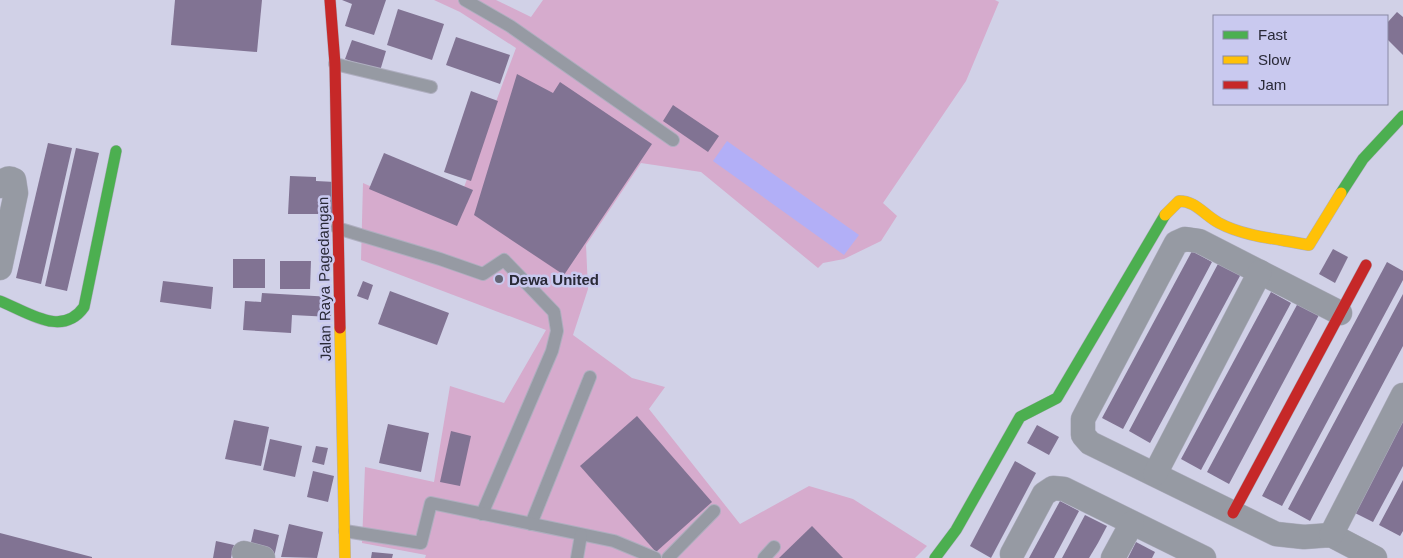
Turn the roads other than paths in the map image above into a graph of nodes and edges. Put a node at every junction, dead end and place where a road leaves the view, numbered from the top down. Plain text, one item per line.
1 (330, 0) edge
2 (465, 0) edge
3 (334, 64) junction
4 (431, 86) dead end
5 (1403, 116) edge
6 (673, 140) dead end
7 (116, 151) dead end
8 (0, 186) edge
9 (337, 228) junction
10 (1366, 265) dead end
11 (0, 268) edge
12 (1260, 272) junction
13 (0, 301) edge
14 (1340, 313) junction
15 (590, 377) dead end
16 (1403, 395) edge
17 (1154, 474) junction
18 (714, 512) dead end
19 (1233, 513) junction
20 (482, 514) junction
21 (1132, 523) junction
22 (530, 524) junction
23 (345, 531) junction
24 (581, 535) junction
25 (1332, 535) junction
26 (774, 547) dead end
27 (1012, 554) dead end
28 (345, 558) edge
29 (577, 558) edge
30 (656, 558) edge
31 (668, 558) edge
32 (764, 558) edge
33 (935, 558) edge
34 (1113, 558) edge
35 (1204, 558) edge
36 (1375, 558) edge

1 - 3 street, Jalan Raya Pagedangan
2 - 6 lane
3 - 4 lane
3 - 9 street, Jalan Raya Pagedangan
5 - 33 street
7 - 13 street
8 - 11 street
9 - 20 lane
9 - 23 street, Jalan Raya Pagedangan
10 - 14 street
12 - 14 street
12 - 17 street
12 - 17 street
14 - 19 street
15 - 22 lane
16 - 25 street
17 - 19 street
18 - 31 lane
19 - 25 street
20 - 22 lane
20 - 23 lane
21 - 27 street
21 - 34 street
21 - 35 street
22 - 24 lane
23 - 28 street, Jalan Raya Pagedangan
24 - 29 lane
24 - 30 lane
25 - 36 street
26 - 32 lane

